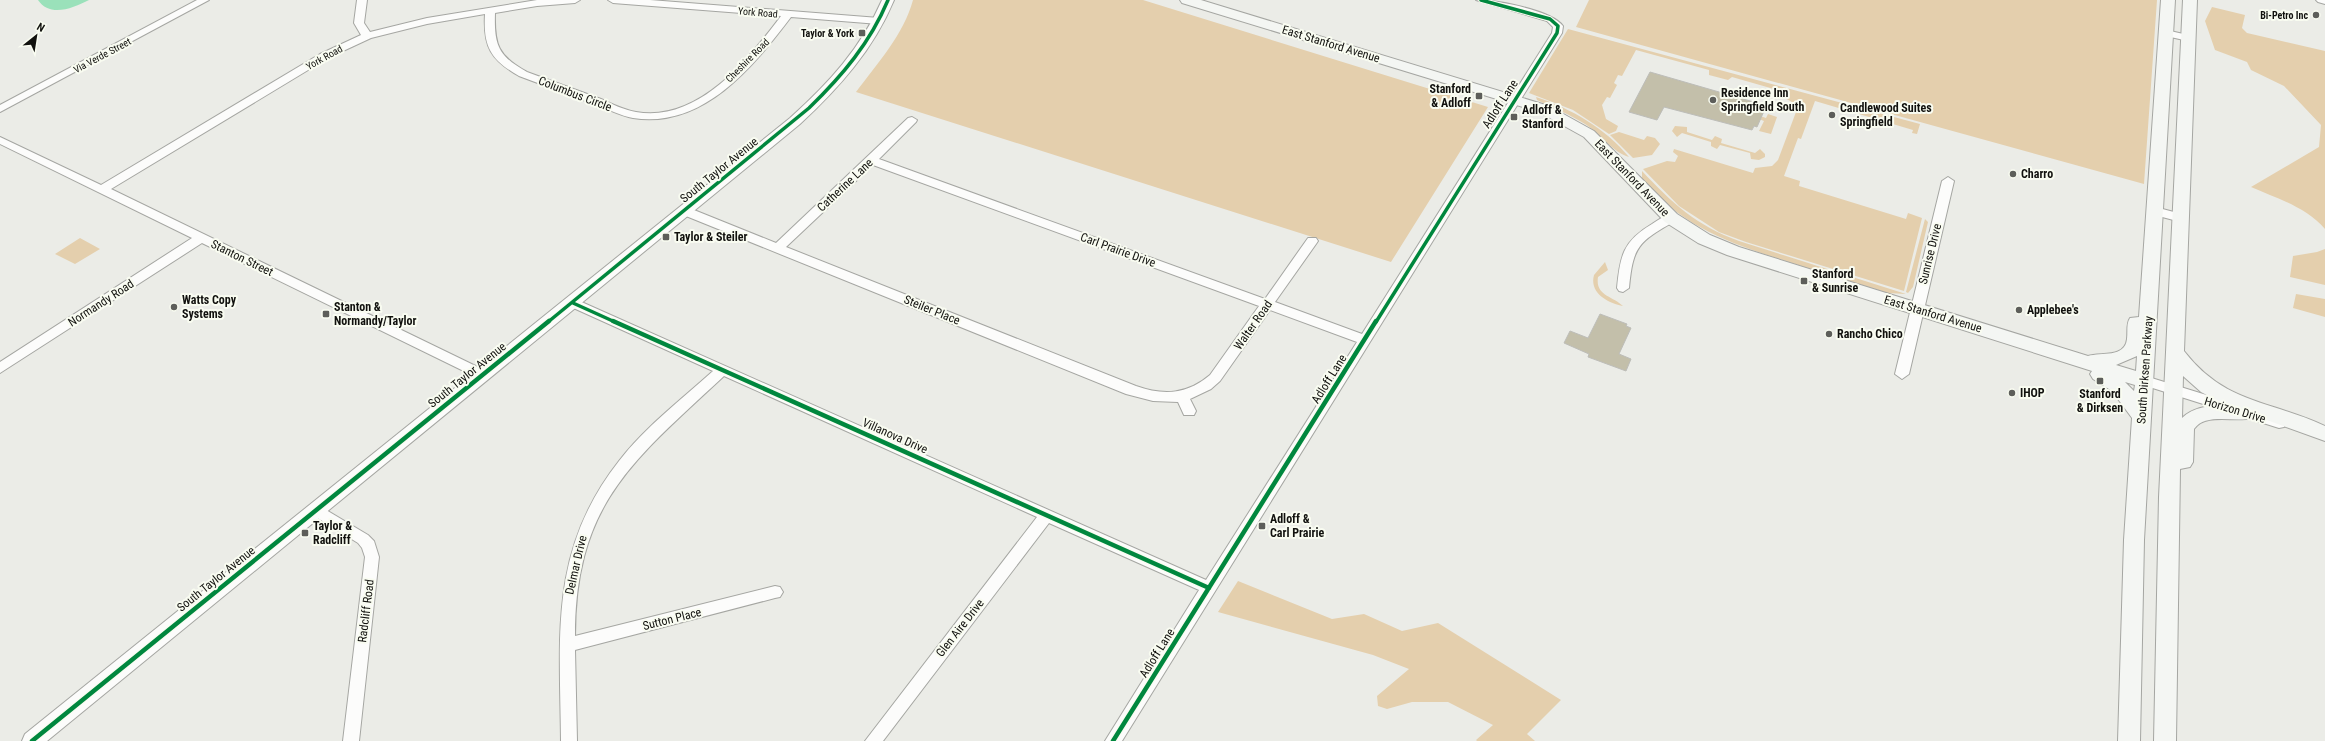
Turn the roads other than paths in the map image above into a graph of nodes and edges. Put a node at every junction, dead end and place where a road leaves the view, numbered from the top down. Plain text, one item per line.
1 (204, 0) edge
2 (362, 0) edge
3 (575, 0) edge
4 (613, 0) edge
5 (888, 0) edge
6 (1187, 0) edge
7 (1481, 0) edge
8 (2168, 0) edge
9 (2190, 0) edge
10 (2321, 0) edge
11 (2325, 1) edge
12 (490, 11) junction
13 (788, 14) junction
14 (879, 21) junction
15 (2166, 33) junction
16 (367, 36) junction
17 (2188, 38) junction
18 (1514, 99) junction
19 (701, 102) joint
20 (0, 109) edge
21 (912, 120) dead end
22 (0, 140) edge
23 (871, 160) junction
24 (1948, 181) dead end
25 (101, 190) junction
26 (685, 211) junction
27 (2155, 211) junction
28 (1671, 218) junction
29 (2181, 218) junction
30 (201, 238) junction
31 (1312, 241) dead end
32 (777, 249) junction
33 (2151, 281) junction
34 (1623, 288) dead end
35 (573, 303) junction
36 (1268, 304) junction
37 (1917, 310) junction
38 (1365, 340) junction
39 (2017, 341) junction
40 (2176, 353) junction
41 (2084, 362) junction
42 (0, 368) edge
43 (722, 370) junction
44 (1902, 374) dead end
45 (483, 375) junction
46 (2145, 381) junction
47 (2174, 390) junction
48 (1182, 396) junction
49 (1190, 411) dead end
50 (2245, 413) junction
51 (2142, 418) junction
52 (2325, 434) edge
53 (2325, 438) edge
54 (2169, 497) junction
55 (316, 510) junction
56 (1047, 515) junction
57 (1209, 588) junction
58 (775, 592) dead end
59 (569, 645) junction
60 (32, 741) edge
61 (351, 741) edge
62 (569, 741) edge
63 (873, 741) edge
64 (1113, 741) edge
65 (2129, 741) edge
66 (2165, 741) edge

1 - 20 street, Via Verde Street
2 - 16 street
3 - 12 street, York Road
4 - 13 street, York Road
5 - 14 street, South Taylor Avenue
6 - 18 main road, East Stanford Avenue
7 - 18 street, Adloff Lane
8 - 15 main road, South Dirksen Parkway
9 - 17 main road
10 - 11 street
12 - 16 street, York Road
12 - 19 street, Columbus Circle
13 - 14 street, York Road
13 - 19 street, Cheshire Road
14 - 26 street, South Taylor Avenue
15 - 17 street
15 - 27 main road, South Dirksen Parkway
16 - 25 street, York Road
17 - 29 main road
18 - 28 main road, East Stanford Avenue
18 - 38 street, Adloff Lane
21 - 23 street, Catherine Lane
22 - 25 street, Stanton Street
23 - 32 street, Catherine Lane
23 - 36 street, Carl Prairie Drive
24 - 37 street, Sunrise Drive
25 - 30 street, Stanton Street
26 - 32 street, Steiler Place
26 - 35 street, South Taylor Avenue
27 - 29 street
27 - 33 main road, South Dirksen Parkway
28 - 34 street
28 - 37 main road, East Stanford Avenue
29 - 40 main road
30 - 42 street, Normandy Road
30 - 45 street, Stanton Street
31 - 36 street, Walter Road
32 - 48 street, Steiler Place
33 - 41 main road
33 - 46 main road, South Dirksen Parkway
35 - 43 street, Villanova Drive
35 - 45 street, South Taylor Avenue
36 - 38 street, Carl Prairie Drive
36 - 48 street, Walter Road
37 - 39 main road, East Stanford Avenue
37 - 44 street, Sunrise Drive
38 - 57 street, Adloff Lane
39 - 41 main road, East Stanford Avenue
39 - 51 main road
40 - 47 main road
40 - 52 main road
41 - 46 main road, East Stanford Avenue
43 - 56 street, Villanova Drive
43 - 59 street, Delmar Drive
45 - 55 street, South Taylor Avenue
46 - 47 street, Horizon Drive
46 - 51 main road, South Dirksen Parkway
47 - 50 street, Horizon Drive
47 - 54 main road
48 - 49 street
50 - 53 street, Horizon Drive
50 - 54 main road
51 - 65 main road, South Dirksen Parkway
54 - 66 main road
55 - 60 street, South Taylor Avenue
55 - 61 street, Radcliff Road
56 - 57 street, Villanova Drive
56 - 63 street, Glen Aire Drive
57 - 64 street, Adloff Lane
58 - 59 street, Sutton Place
59 - 62 street, Delmar Drive

